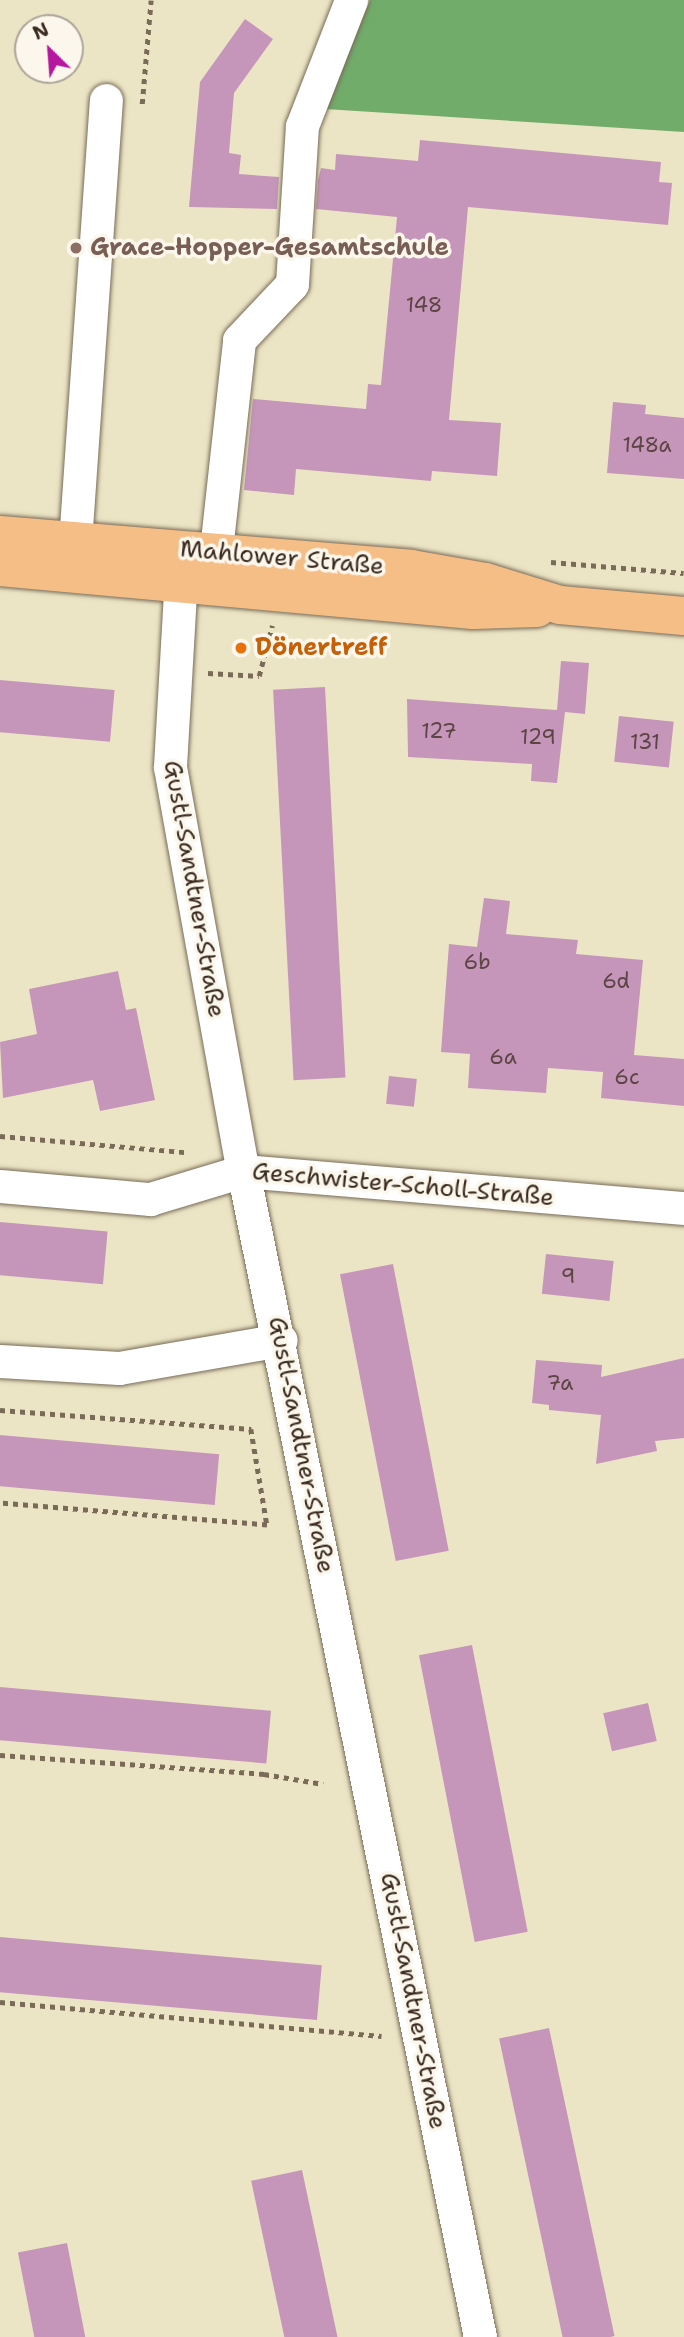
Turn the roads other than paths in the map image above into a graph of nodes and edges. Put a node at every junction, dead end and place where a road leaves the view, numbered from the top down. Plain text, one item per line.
1 (351, 0) edge
2 (106, 100) dead end
3 (0, 535) edge
4 (75, 542) junction
5 (0, 567) edge
6 (198, 567) junction
7 (684, 617) edge
8 (243, 1171) junction
9 (0, 1186) edge
10 (684, 1208) edge
11 (281, 1340) junction
12 (0, 1360) edge
13 (480, 2337) edge

1 - 6 street, Gustl-Sandtner-Straße
2 - 4 street
3 - 4 main road, Mahlower Straße
4 - 6 main road, Mahlower Straße
5 - 6 main road, Mahlower Straße
6 - 7 main road, Mahlower Straße
6 - 8 street, Gustl-Sandtner-Straße
8 - 9 street, Geschwister-Scholl-Straße
8 - 10 street, Geschwister-Scholl-Straße
8 - 11 street, Gustl-Sandtner-Straße
11 - 12 street
11 - 13 street, Gustl-Sandtner-Straße

